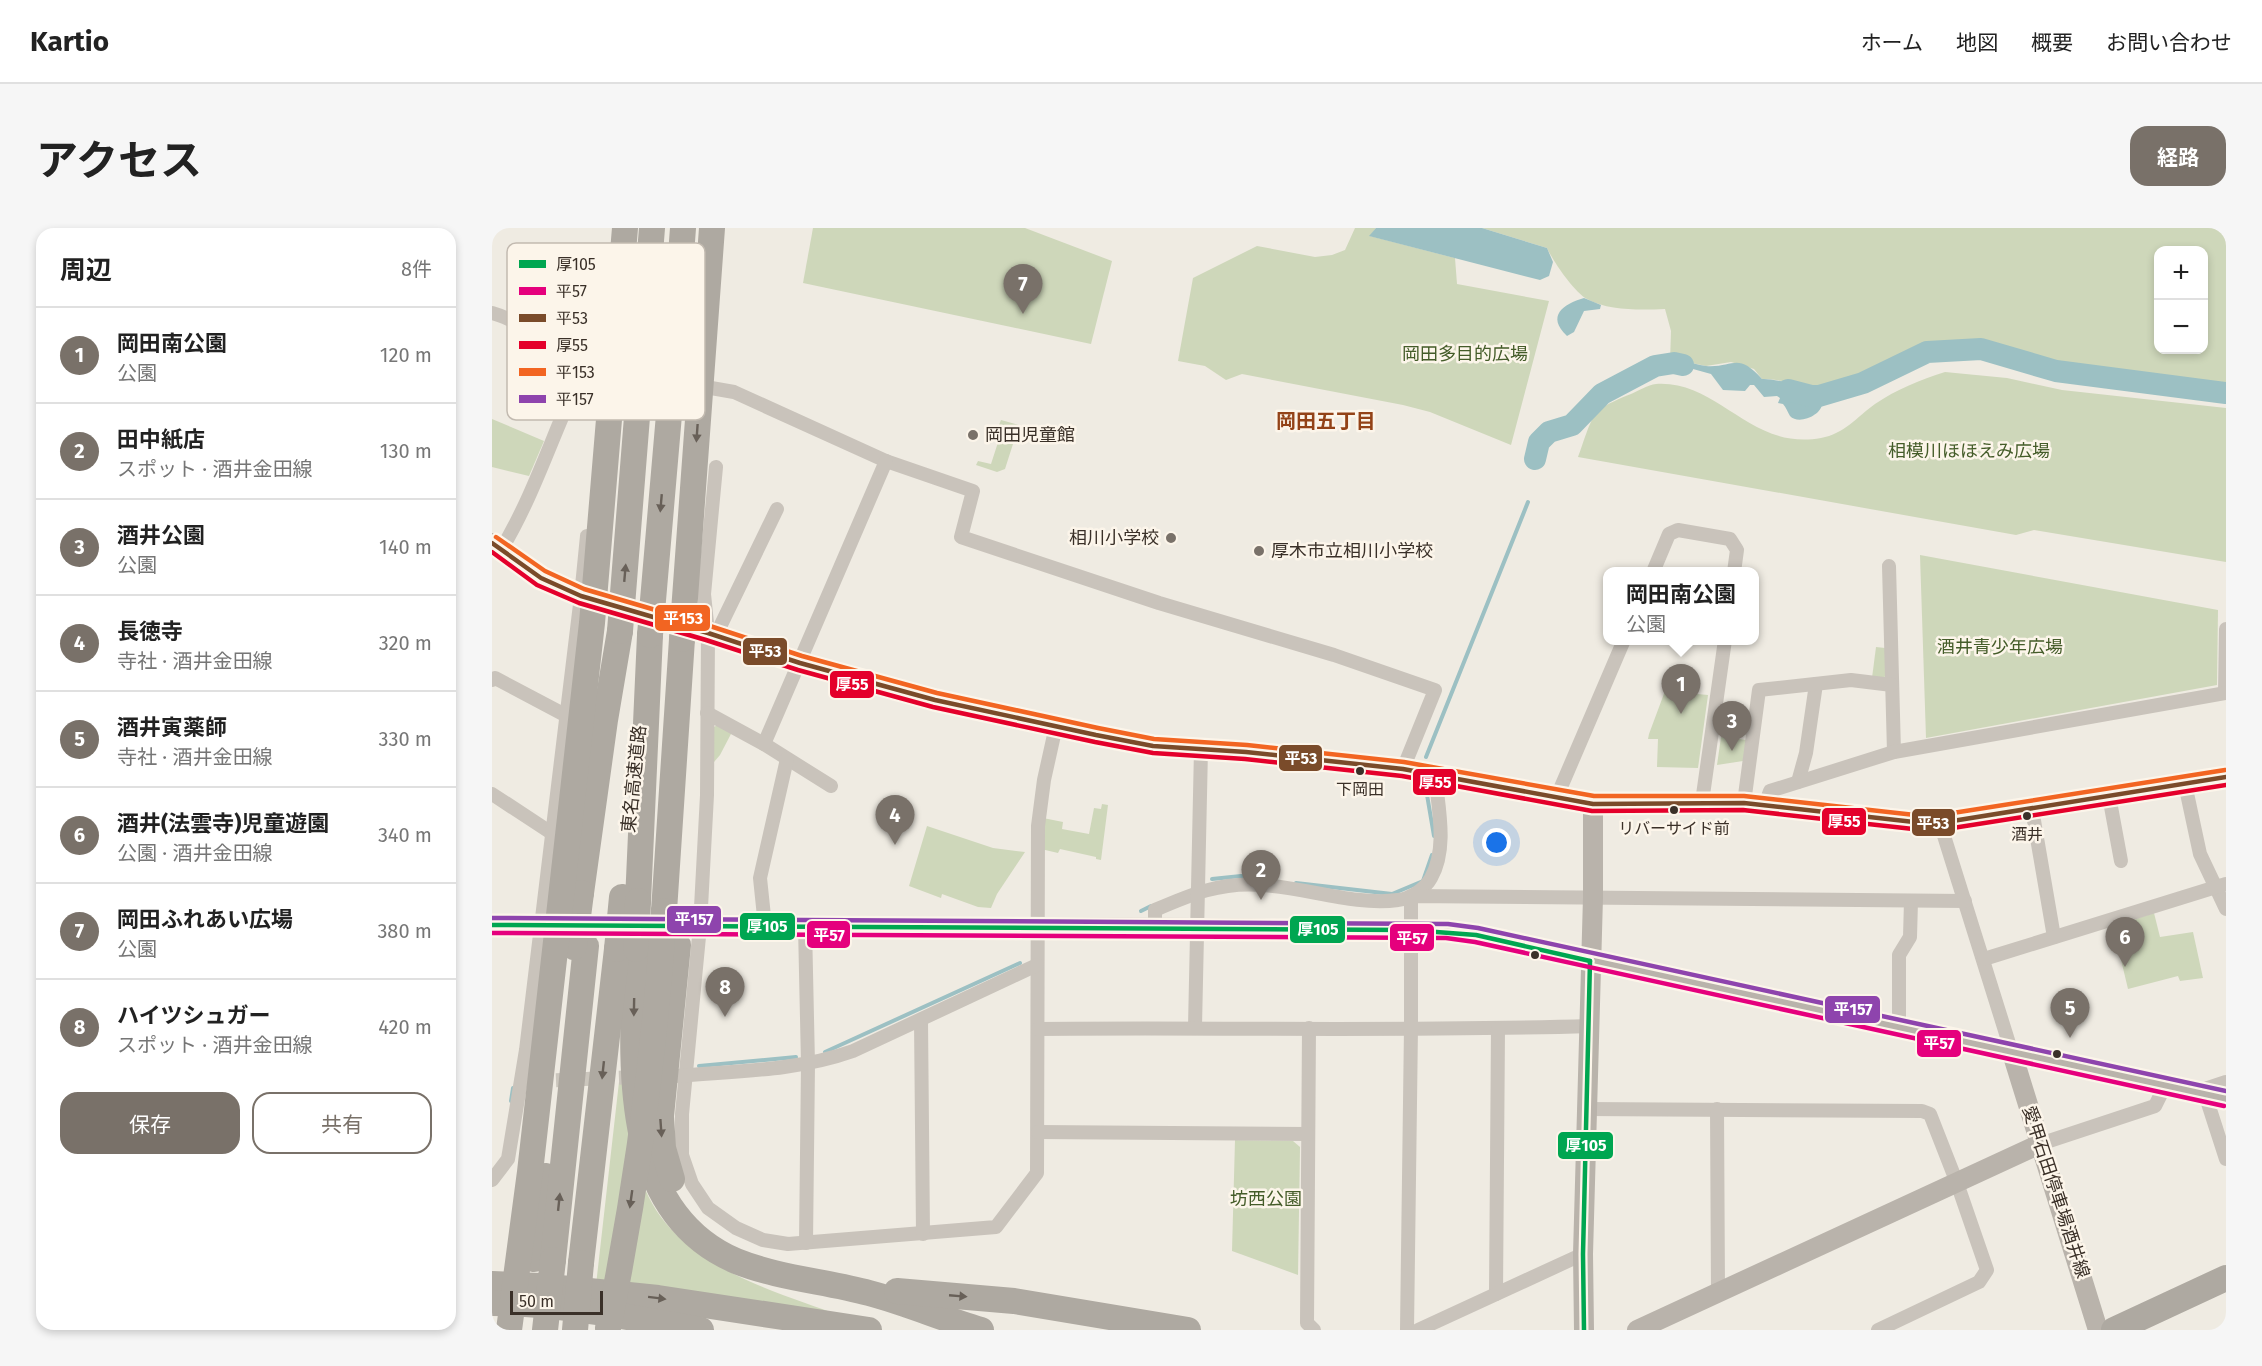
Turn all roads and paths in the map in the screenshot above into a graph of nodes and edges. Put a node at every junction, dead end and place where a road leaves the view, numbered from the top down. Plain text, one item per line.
1 (626, 228) edge
2 (652, 228) edge
3 (683, 228) edge
4 (712, 228) edge
5 (625, 243) edge
6 (651, 243) edge
7 (682, 243) edge
8 (492, 313) edge
9 (507, 319) edge
10 (705, 323) edge
11 (705, 387) edge
12 (560, 420) edge
13 (597, 420) edge
14 (609, 420) edge
15 (637, 420) edge
16 (667, 420) edge
17 (698, 420) edge
18 (886, 461) junction
19 (716, 466) dead end
20 (777, 509) dead end
21 (494, 545) edge
22 (1889, 566) dead end
23 (1655, 567) edge
24 (1735, 567) edge
25 (581, 596) junction
26 (2226, 629) edge
27 (699, 637) junction
28 (1622, 645) edge
29 (1724, 645) edge
30 (800, 663) junction
31 (492, 680) edge
32 (1816, 684) junction
33 (1892, 685) junction
34 (2225, 693) edge
35 (707, 713) junction
36 (565, 715) junction
37 (1056, 726) junction
38 (764, 744) junction
39 (1201, 750) junction
40 (1894, 752) junction
41 (788, 759) junction
42 (1420, 772) junction
43 (2226, 777) edge
44 (1798, 782) junction
45 (2185, 784) junction
46 (831, 786) dead end
47 (492, 794) edge
48 (2109, 796) junction
49 (1560, 798) junction
50 (1702, 802) junction
51 (1744, 803) junction
52 (1593, 804) junction
53 (1765, 805) junction
54 (2032, 809) junction
55 (1940, 823) junction
56 (553, 834) junction
57 (2116, 854) dead end
58 (2221, 886) edge
59 (1198, 892) junction
60 (1411, 896) junction
61 (1593, 897) junction
62 (1911, 901) junction
63 (1965, 901) junction
64 (2226, 909) edge
65 (681, 916) junction
66 (492, 925) edge
67 (542, 925) junction
68 (765, 926) junction
69 (805, 926) junction
70 (1036, 927) junction
71 (1155, 928) junction
72 (1196, 928) junction
73 (1410, 930) junction
74 (2054, 937) junction
75 (627, 949) junction
76 (1984, 959) junction
77 (1590, 961) junction
78 (1037, 965) junction
79 (921, 1020) junction
80 (1590, 1026) junction
81 (1195, 1027) junction
82 (1411, 1027) junction
83 (1309, 1028) junction
84 (1899, 1028) junction
85 (1038, 1029) junction
86 (1498, 1029) junction
87 (2012, 1053) junction
88 (808, 1064) junction
89 (680, 1076) junction
90 (535, 1081) tunnel mouth
91 (521, 1082) junction
92 (2226, 1082) edge
93 (2165, 1086) junction
94 (2201, 1093) junction
95 (2226, 1099) edge
96 (1586, 1109) junction
97 (1717, 1109) junction
98 (1038, 1132) junction
99 (1307, 1134) junction
100 (2040, 1144) junction
101 (2226, 1159) edge
102 (492, 1180) edge
103 (1957, 1183) junction
104 (923, 1234) junction
105 (806, 1243) junction
106 (1583, 1254) junction
107 (536, 1256) junction
108 (796, 1277) junction
109 (2226, 1278) edge
110 (837, 1285) junction
111 (1718, 1292) junction
112 (1496, 1294) junction
113 (2226, 1296) edge
114 (494, 1299) edge
115 (1647, 1328) edge
116 (608, 1329) edge
117 (503, 1330) edge
118 (509, 1330) edge
119 (525, 1330) edge
120 (546, 1330) edge
121 (575, 1330) edge
122 (701, 1330) edge
123 (868, 1330) edge
124 (981, 1330) edge
125 (1188, 1330) edge
126 (1314, 1330) edge
127 (1407, 1330) edge
128 (1418, 1330) edge
129 (1584, 1330) edge
130 (1878, 1330) edge
131 (2098, 1330) edge
132 (2114, 1330) edge
133 (2151, 1330) edge

1 - 5 highway, bridge
6 -> 2 highway, 東名高速道路, bridge
3 -> 7 highway, 東名高速道路, bridge
4 -> 10 highway, bridge
8 - 9 street
11 - 18 street
12 - 21 street
13 - 25 street
14 - 107 highway, bridge
107 -> 15 highway, 東名高速道路, bridge
16 -> 75 highway, 東名高速道路, bridge
17 -> 27 highway, bridge
18 - 30 street
18 - 42 street
19 - 27 street
20 - 27 street
21 - 25 street
22 - 33 street
23 - 24 street
25 - 27 street
25 - 36 street
26 - 34 street
27 - 30 street
27 - 35 street
27 - 65 highway
28 - 49 street
29 - 50 street
30 - 37 street
30 - 38 street
31 - 36 street
32 - 33 street
32 - 44 street
32 - 51 street
33 - 40 street
34 - 40 street
35 - 38 street
35 - 65 street
36 - 56 street
37 - 39 street
37 - 70 street
38 - 41 street
39 - 42 street
39 - 59 street
40 - 44 street
41 - 46 street
41 - 68 street
42 - 49 street
42 - 60 street
43 - 45 street
44 - 53 street
45 - 48 street
45 - 58 street
47 - 56 street
48 - 54 street
48 - 57 street
49 - 52 street
50 - 51 street
50 - 52 street
51 - 53 street
52 - 61 street
53 - 55 street
54 - 55 street
54 - 74 street
55 - 63 street
56 - 67 street
58 - 64 street
58 - 74 street
59 - 60 street
59 - 71 street
59 - 72 street
60 - 61 street
60 - 73 street
61 - 62 street
61 - 77 street
62 - 63 street
62 - 84 street
63 - 76 street
65 - 67 street
65 - 68 street
65 - 89 street
65 -> 108 highway
65 -> 116 highway, bridge
66 - 67 street
67 - 91 street
68 - 69 street
69 - 70 street
69 - 88 street
70 - 71 street
70 - 78 street
71 - 72 street
72 - 73 street
72 - 81 street
73 - 77 street
73 - 82 street
74 - 76 street
75 -> 108 highway
75 -> 121 highway, 東名高速道路, bridge
76 - 87 street
77 - 80 street
77 - 84 street
78 - 79 street
78 - 85 street
79 - 88 street
79 - 104 street
80 - 86 street
80 - 96 street
81 - 83 street
81 - 85 street
82 - 83 street
82 - 86 street
82 - 127 street
83 - 99 street
84 - 87 street
85 - 98 street
86 - 112 street
87 - 93 street
87 - 100 street, 愛甲石田停車場酒井線
88 - 89 street
88 - 105 street
89 - 105 street
90 - 91 street
91 - 102 street
92 - 94 street
93 - 94 street
93 - 100 street
94 - 95 street
94 - 101 street
96 - 97 street
96 - 106 street
97 - 103 street
97 - 111 street
98 - 99 street
98 - 104 street
99 - 126 street
100 - 103 street
100 - 131 street, 愛甲石田停車場酒井線
103 - 111 street
103 - 130 street
104 - 105 street
106 - 112 street
106 - 129 street
107 - 117 highway, bridge
107 - 118 highway, bridge
107 - 119 highway
107 - 120 highway, 東名高速道路, bridge
108 - 110 highway
109 - 132 highway
110 - 124 highway
110 -> 125 highway
111 - 115 street
112 - 128 street
113 - 133 highway
114 - 122 highway
114 -> 123 highway

